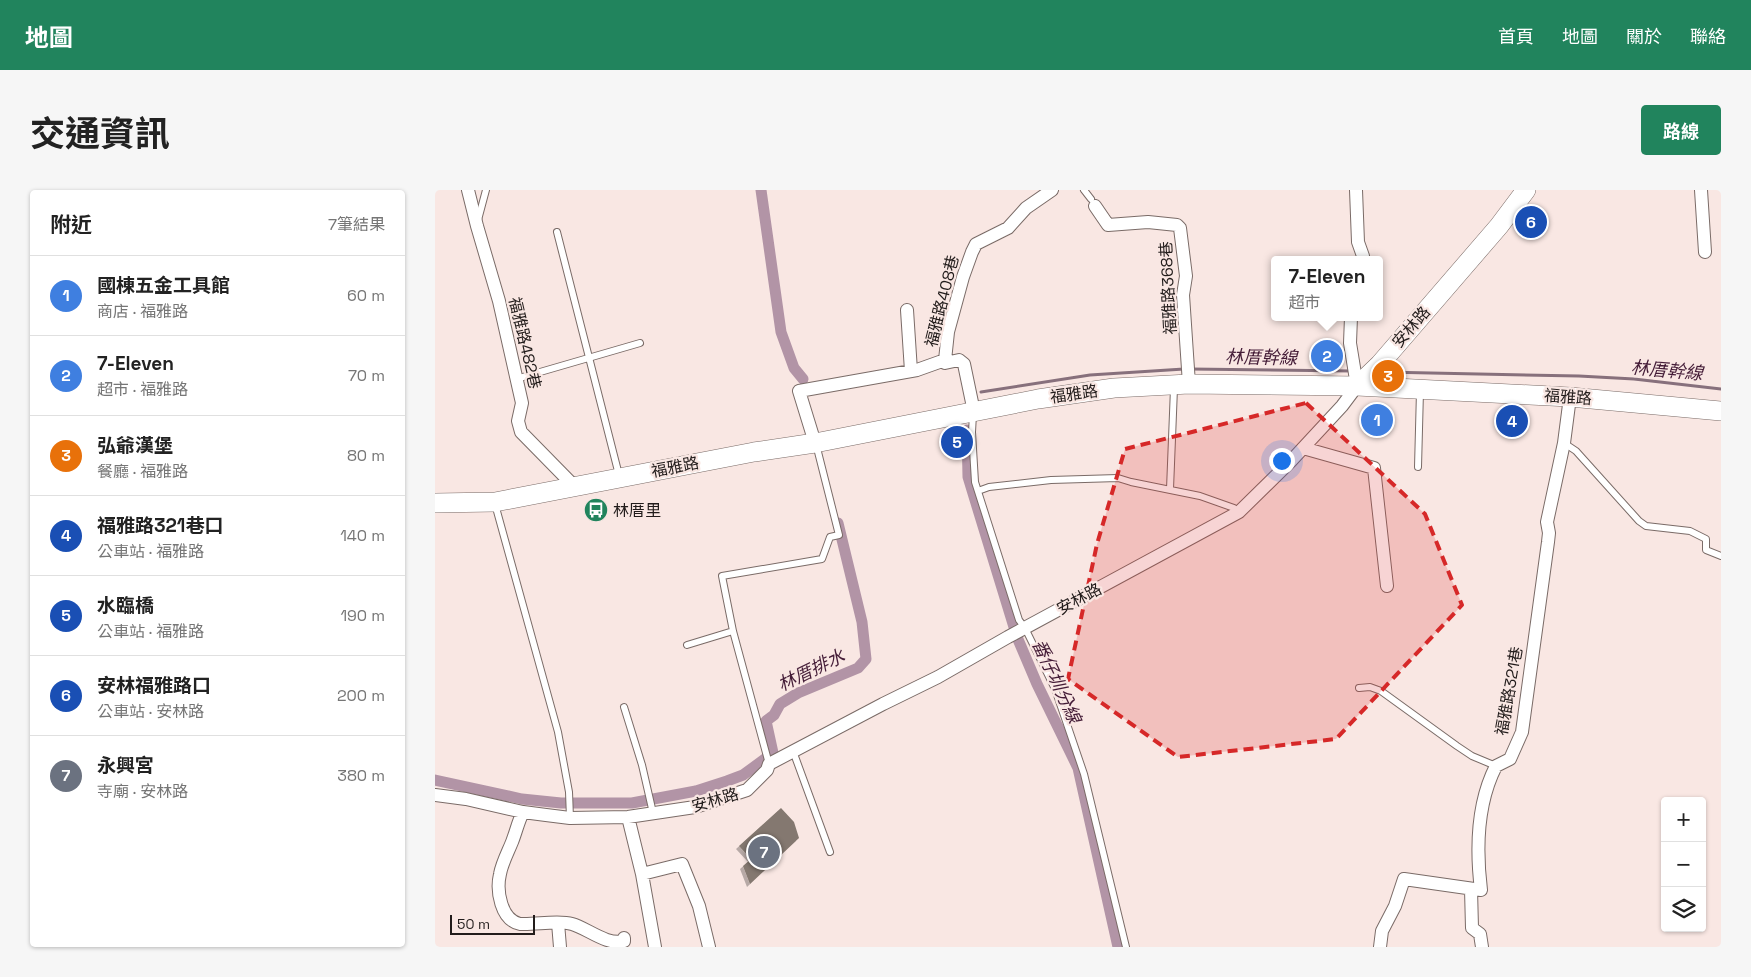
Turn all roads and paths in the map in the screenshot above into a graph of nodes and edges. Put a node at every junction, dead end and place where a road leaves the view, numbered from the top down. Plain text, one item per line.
1 (468, 190) edge
2 (486, 190) edge
3 (1052, 190) edge
4 (1084, 190) edge
5 (1355, 190) edge
6 (1526, 190) edge
7 (1701, 190) edge
8 (1093, 203) joint
9 (477, 226) junction
10 (557, 232) dead end
11 (1705, 252) dead end
12 (1363, 256) edge
13 (907, 310) dead end
14 (1351, 321) edge
15 (639, 343) dead end
16 (590, 357) junction
17 (945, 360) junction
18 (911, 371) junction
19 (1362, 374) junction
20 (516, 379) junction
21 (1184, 382) junction
22 (1420, 389) junction
23 (1570, 397) junction
24 (1721, 411) edge
25 (974, 412) junction
26 (815, 442) junction
27 (1565, 443) junction
28 (1303, 448) junction
29 (1418, 467) dead end
30 (619, 478) junction
31 (574, 486) junction
32 (1170, 489) junction
33 (978, 491) junction
34 (495, 502) junction
35 (435, 503) edge
36 (1239, 512) junction
37 (1721, 556) edge
38 (1387, 586) dead end
39 (1024, 629) junction
40 (733, 631) junction
41 (687, 645) dead end
42 (1359, 688) dead end
43 (624, 707) dead end
44 (793, 751) junction
45 (769, 764) junction
46 (1496, 766) junction
47 (435, 795) edge
48 (523, 812) junction
49 (653, 813) junction
50 (628, 817) junction
51 (570, 818) junction
52 (830, 852) dead end
53 (642, 874) junction
54 (1471, 889) junction
55 (558, 923) junction
56 (623, 938) dead end
57 (560, 947) edge
58 (655, 947) edge
59 (709, 947) edge
60 (1126, 947) edge
61 (1380, 947) edge
62 (1482, 947) edge

1 - 9 street, 福雅路482巷
2 - 9 lane
3 - 17 street, 福雅路408巷
4 - 8 lane
5 - 12 street
6 - 19 main road, 安林路
7 - 11 street
8 - 21 street, 福雅路368巷
9 - 20 street, 福雅路482巷
10 - 16 lane
13 - 18 street
14 - 19 street
15 - 16 lane
16 - 20 lane
16 - 30 lane
17 - 18 street
17 - 25 street, 福雅路408巷
18 - 26 street
19 - 21 main road, 福雅路
19 - 22 main road, 福雅路
19 - 28 street, 安林路
20 - 31 street, 福雅路482巷
21 - 25 main road, 福雅路
21 - 32 lane
22 - 23 main road, 福雅路
22 - 29 lane
23 - 24 main road, 福雅路
23 - 27 street, 福雅路321巷
25 - 26 main road, 福雅路
25 - 33 lane
26 - 30 main road, 福雅路
26 - 40 lane
27 - 37 lane
27 - 46 street, 福雅路321巷
28 - 36 street, 安林路
28 - 38 street
30 - 31 main road, 福雅路
31 - 34 main road, 福雅路
32 - 33 lane
32 - 36 lane
33 - 39 lane
34 - 35 main road, 福雅路
34 - 51 lane
36 - 39 street, 安林路
39 - 44 street, 安林路
39 - 60 lane
40 - 41 lane
40 - 45 lane
42 - 46 lane
43 - 49 lane
44 - 45 street, 安林路
44 - 52 lane
45 - 49 street, 安林路
46 - 54 street, 福雅路321巷
47 - 48 street, 安林路
48 - 51 street, 安林路
48 - 55 street
49 - 50 street, 安林路
50 - 51 street, 安林路
50 - 53 street
53 - 58 street
53 - 59 street
54 - 61 street
54 - 62 street
55 - 56 street
55 - 57 street

